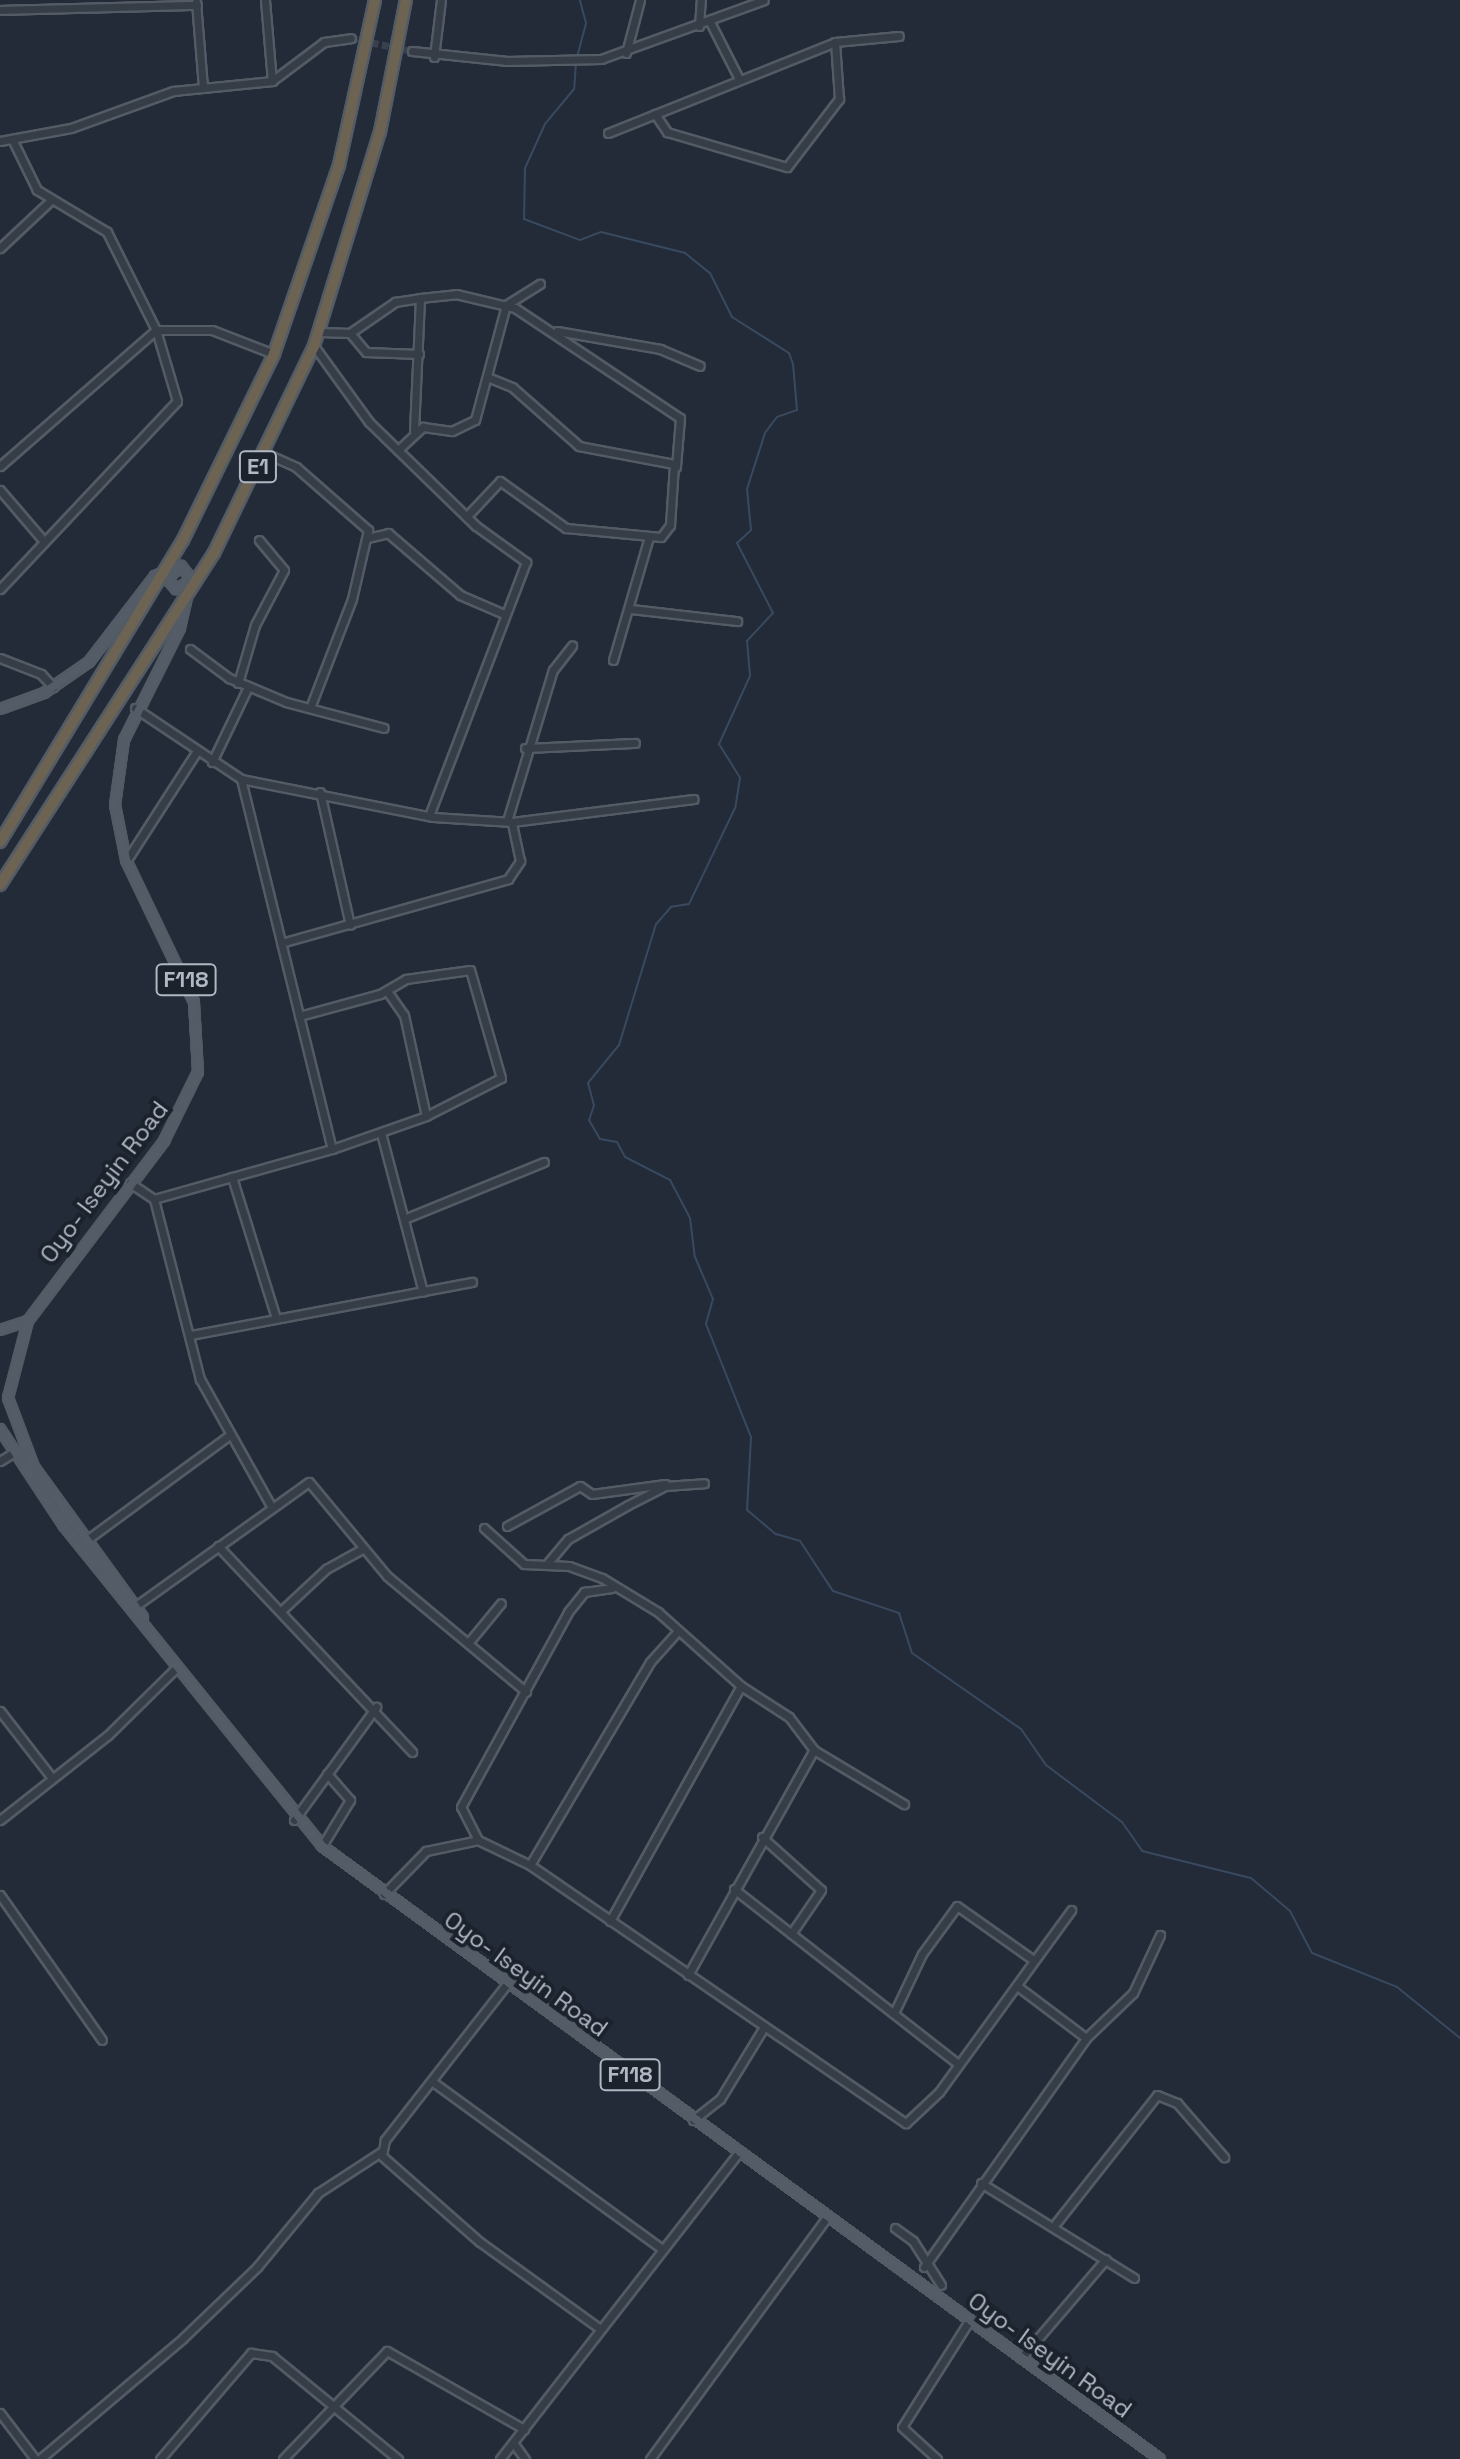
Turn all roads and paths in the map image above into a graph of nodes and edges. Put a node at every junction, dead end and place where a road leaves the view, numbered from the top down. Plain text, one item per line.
1 (0, 0) edge
2 (73, 0) edge
3 (265, 0) edge
4 (375, 0) edge
5 (406, 0) edge
6 (441, 0) edge
7 (640, 0) edge
8 (701, 0) edge
9 (764, 0) edge
10 (196, 2) edge
11 (1, 10) edge
12 (74, 11) junction
13 (710, 22) junction
14 (699, 26) junction
15 (899, 36) dead end
16 (351, 38) tunnel mouth
17 (835, 42) junction
18 (412, 51) tunnel mouth
19 (626, 53) junction
20 (434, 57) junction
21 (739, 79) junction
22 (272, 81) junction
23 (203, 88) junction
24 (655, 114) junction
25 (608, 133) dead end
26 (12, 139) junction
27 (0, 141) edge
28 (50, 201) junction
29 (0, 248) edge
30 (540, 284) dead end
31 (420, 298) junction
32 (506, 305) junction
33 (156, 330) junction
34 (554, 331) junction
35 (320, 332) junction
36 (350, 333) junction
37 (314, 346) junction
38 (274, 354) junction
39 (419, 354) junction
40 (700, 366) dead end
41 (490, 378) junction
42 (414, 431) junction
43 (398, 450) junction
44 (265, 453) junction
45 (0, 466) edge
46 (676, 467) junction
47 (0, 490) edge
48 (467, 516) junction
49 (649, 537) junction
50 (367, 538) junction
51 (42, 539) junction
52 (259, 540) dead end
53 (169, 575) junction
54 (147, 585) junction
55 (188, 587) junction
56 (0, 589) edge
57 (631, 609) junction
58 (186, 614) junction
59 (504, 614) junction
60 (737, 621) dead end
61 (572, 646) dead end
62 (190, 649) dead end
63 (0, 658) edge
64 (613, 660) dead end
65 (238, 683) junction
66 (53, 687) junction
67 (248, 687) junction
68 (135, 708) junction
69 (310, 708) junction
70 (0, 709) edge
71 (384, 728) dead end
72 (635, 743) dead end
73 (525, 748) junction
74 (195, 754) junction
75 (212, 762) junction
76 (241, 779) junction
77 (320, 792) junction
78 (694, 799) dead end
79 (429, 816) junction
80 (509, 822) junction
81 (0, 842) edge
82 (128, 858) dead end
83 (0, 885) edge
84 (350, 925) junction
85 (281, 943) junction
86 (387, 991) junction
87 (299, 1016) junction
88 (426, 1116) junction
89 (381, 1133) junction
90 (332, 1149) junction
91 (544, 1162) dead end
92 (232, 1177) junction
93 (130, 1183) junction
94 (154, 1199) junction
95 (404, 1219) junction
96 (472, 1282) dead end
97 (423, 1292) junction
98 (275, 1315) junction
99 (28, 1321) junction
100 (0, 1330) edge
101 (191, 1335) junction
102 (0, 1429) edge
103 (228, 1436) dead end
104 (13, 1453) junction
105 (0, 1461) edge
106 (704, 1483) dead end
107 (675, 1484) junction
108 (270, 1504) junction
109 (507, 1526) dead end
110 (484, 1528) dead end
111 (88, 1539) junction
112 (218, 1546) junction
113 (360, 1550) junction
114 (546, 1565) junction
115 (612, 1588) junction
116 (501, 1603) dead end
117 (137, 1605) junction
118 (281, 1611) junction
119 (676, 1633) junction
120 (154, 1635) junction
121 (469, 1642) junction
122 (177, 1667) junction
123 (741, 1686) junction
124 (526, 1692) junction
125 (376, 1707) junction
126 (0, 1711) edge
127 (814, 1750) junction
128 (412, 1752) dead end
129 (327, 1774) junction
130 (52, 1778) junction
131 (904, 1804) dead end
132 (0, 1820) edge
133 (294, 1820) junction
134 (762, 1837) junction
135 (478, 1840) junction
136 (322, 1846) junction
137 (530, 1865) junction
138 (734, 1889) junction
139 (384, 1894) junction
140 (0, 1895) edge
141 (1071, 1910) dead end
142 (610, 1921) junction
143 (791, 1934) junction
144 (1160, 1935) dead end
145 (1032, 1959) junction
146 (688, 1975) junction
147 (506, 1985) junction
148 (1017, 1986) junction
149 (894, 2013) junction
150 (764, 2027) junction
151 (1086, 2038) junction
152 (102, 2040) dead end
153 (958, 2064) junction
154 (433, 2082) junction
155 (693, 2120) junction
156 (381, 2152) junction
157 (738, 2153) junction
158 (1224, 2157) dead end
159 (981, 2183) junction
160 (827, 2217) junction
161 (1056, 2223) junction
162 (895, 2228) dead end
163 (661, 2248) junction
164 (1106, 2259) junction
165 (924, 2267) junction
166 (1134, 2278) dead end
167 (941, 2285) dead end
168 (969, 2321) junction
169 (600, 2329) junction
170 (1021, 2358) junction
171 (332, 2405) junction
172 (0, 2413) edge
173 (524, 2429) junction
174 (514, 2444) junction
175 (37, 2459) edge
176 (160, 2459) edge
177 (283, 2459) edge
178 (398, 2459) edge
179 (500, 2459) edge
180 (525, 2459) edge
181 (650, 2459) edge
182 (937, 2459) edge
183 (1160, 2459) edge

1 - 11 street
2 - 12 street
3 - 22 street
4 - 38 highway, E1
5 - 35 highway, E1
6 - 20 street
7 - 19 street
8 - 14 street
9 - 13 street
10 - 12 street
10 - 23 street
11 - 12 street
13 - 14 street
13 - 21 street
14 - 19 street
15 - 17 street
16 - 22 street
17 - 21 street
17 - 24 street
18 - 20 street
19 - 20 street
21 - 24 street
22 - 23 street
23 - 26 street
24 - 25 street
26 - 27 street
26 - 28 street
28 - 29 street
28 - 33 street
30 - 32 street
31 - 32 street
31 - 36 street
31 - 39 street
32 - 34 street
32 - 41 street
33 - 38 street
33 - 45 street
33 - 51 street
34 - 40 street
34 - 46 street
35 - 36 street
35 - 37 highway, E1
36 - 39 street
37 - 43 street
37 - 44 highway, E1
38 - 53 highway, E1
39 - 42 street
41 - 42 street
41 - 46 street
42 - 43 street
43 - 48 street
44 - 50 street
44 - 55 highway, E1
46 - 49 street
47 - 51 street
48 - 49 street
48 - 59 street
49 - 57 street
50 - 59 street
50 - 69 street
51 - 56 street
52 - 65 street
53 - 54 main road
53 - 54 main road
53 - 55 main road
53 - 55 main road
53 - 81 highway, E1
54 - 66 main road
55 - 58 main road
55 - 58 main road, Oyo- Iseyin Road
55 - 83 highway, E1
57 - 60 street
57 - 64 street
58 - 68 main road, Oyo- Iseyin Road / F118
59 - 79 street
61 - 73 street
62 - 65 street
63 - 66 street
65 - 67 street
66 - 70 main road
67 - 69 street
67 - 75 street
68 - 74 street
68 - 93 main road, Oyo- Iseyin Road / F118
69 - 71 street
72 - 73 street
73 - 80 street
74 - 75 street
74 - 82 street
75 - 76 street
76 - 77 street
76 - 85 street
77 - 79 street
77 - 84 street
78 - 80 street
79 - 80 street
80 - 84 street
84 - 85 street
85 - 87 street
86 - 87 street
86 - 88 street
86 - 88 street
87 - 90 street
88 - 89 street
89 - 90 street
89 - 95 street
90 - 92 street
91 - 95 street
92 - 94 street
92 - 98 street
93 - 94 street
93 - 99 main road, Oyo- Iseyin Road / F118
94 - 101 street
95 - 97 street
96 - 97 street
97 - 98 street
98 - 101 street
99 - 100 main road
99 - 111 main road, Oyo- Iseyin Road / F118
101 - 108 street
102 - 104 main road, Oyo- Iseyin Road / F118
103 - 111 street
104 - 105 street
104 - 120 main road, Oyo- Iseyin Road / F118
106 - 107 street
107 - 109 street
107 - 114 street
108 - 112 street
108 - 113 street
110 - 114 street
111 - 117 main road, Oyo- Iseyin Road / F118
112 - 117 street
112 - 118 street
113 - 118 street
113 - 121 street
114 - 115 street
115 - 119 street
115 - 124 street
116 - 121 street
117 - 120 main road, Oyo- Iseyin Road / F118
118 - 125 street
119 - 123 street
119 - 137 street
120 - 122 main road, Oyo- Iseyin Road / F118
121 - 124 street
122 - 130 street
122 - 133 main road, Oyo- Iseyin Road / F118
123 - 127 street
123 - 142 street
124 - 135 street
125 - 128 street
125 - 129 street
126 - 130 street
127 - 131 street
127 - 134 street
129 - 133 street
129 - 136 street
130 - 132 street
133 - 136 main road, Oyo- Iseyin Road / F118
134 - 138 street
134 - 143 street
135 - 137 street
135 - 139 street
136 - 139 main road, Oyo- Iseyin Road / F118
137 - 142 street
138 - 143 street
138 - 146 street
139 - 147 main road, Oyo- Iseyin Road / F118
140 - 152 street
141 - 145 street
142 - 146 street
143 - 149 street
144 - 151 street
145 - 148 street
145 - 149 street
146 - 150 street
147 - 154 street
147 - 155 main road, Oyo- Iseyin Road / F118
148 - 151 street
148 - 153 street
149 - 153 street
150 - 153 street
150 - 155 street
151 - 159 street
154 - 156 street
154 - 163 street
155 - 157 main road, Oyo- Iseyin Road / F118
156 - 169 street
156 - 175 street
157 - 160 main road, Oyo- Iseyin Road / F118
157 - 163 street
158 - 161 street
159 - 161 street
159 - 165 street
160 - 168 main road, Oyo- Iseyin Road / F118
160 - 181 street
161 - 164 street
162 - 165 street
163 - 169 street
164 - 166 street
164 - 170 street
165 - 167 street
168 - 170 main road, Oyo- Iseyin Road / F118
168 - 182 street
169 - 173 street
170 - 183 main road, Oyo- Iseyin Road / F118
171 - 173 street
171 - 176 street
171 - 177 street
171 - 178 street
172 - 175 street
173 - 174 street
174 - 179 street
174 - 180 street

